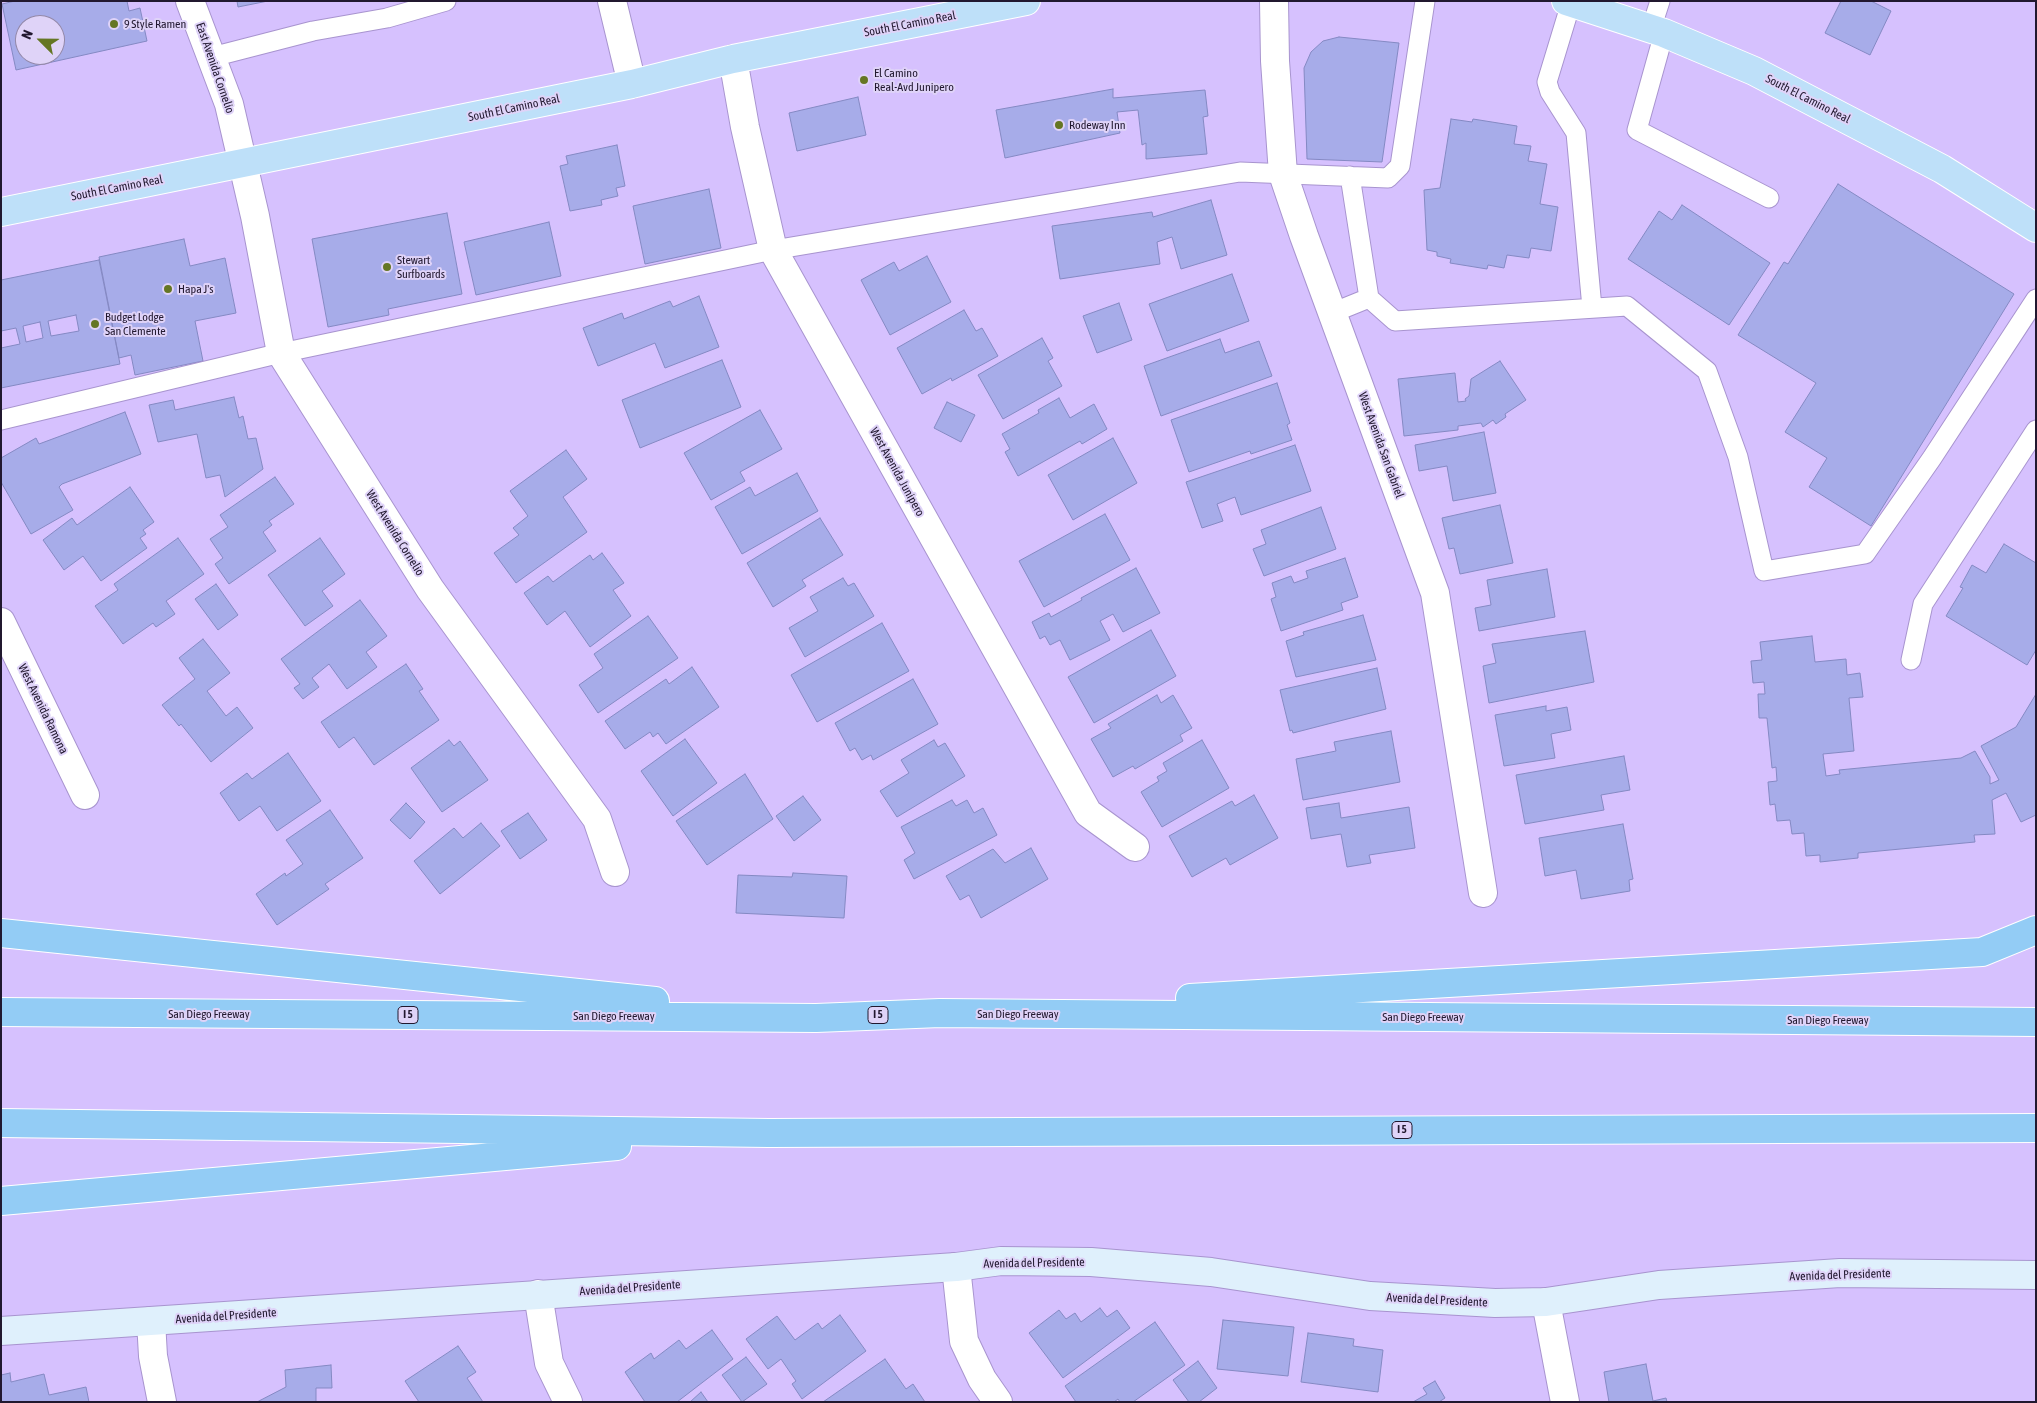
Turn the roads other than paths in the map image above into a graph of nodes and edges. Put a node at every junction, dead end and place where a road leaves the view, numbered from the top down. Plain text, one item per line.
1 (190, 1) edge
2 (446, 1) edge
3 (612, 1) edge
4 (1026, 1) edge
5 (1274, 1) edge
6 (1425, 1) edge
7 (1660, 1) edge
8 (1568, 2) edge
9 (1658, 31) junction
10 (212, 57) junction
11 (733, 59) junction
12 (632, 84) junction
13 (243, 164) junction
14 (1283, 174) junction
15 (1350, 176) junction
16 (1769, 198) dead end
17 (1, 212) edge
18 (2036, 228) edge
19 (773, 250) junction
20 (1369, 298) junction
21 (2036, 299) edge
22 (1592, 308) junction
23 (1332, 313) junction
24 (281, 352) junction
25 (1, 420) edge
26 (2036, 430) edge
27 (1, 622) edge
28 (1911, 660) dead end
29 (85, 795) dead end
30 (1135, 847) dead end
31 (615, 872) dead end
32 (1483, 893) dead end
33 (2036, 930) edge
34 (1, 933) edge
35 (1, 1012) edge
36 (940, 1013) junction
37 (816, 1018) junction
38 (2036, 1022) edge
39 (1, 1123) edge
40 (2036, 1128) edge
41 (769, 1133) junction
42 (1, 1201) edge
43 (956, 1267) junction
44 (2036, 1275) edge
45 (538, 1294) junction
46 (1546, 1302) junction
47 (151, 1321) junction
48 (1, 1331) edge
49 (162, 1402) edge
50 (568, 1402) edge
51 (998, 1402) edge
52 (1565, 1402) edge

1 - 10 street, East Avenida Cornelio
2 - 10 lane
3 - 12 street
4 - 11 main road, South El Camino Real
5 - 14 street, West Avenida San Gabriel
6 - 15 lane
7 - 9 lane
8 - 9 main road, South El Camino Real
8 - 22 lane
9 - 16 lane
9 - 18 main road, South El Camino Real
10 - 13 street, East Avenida Cornelio
11 - 12 main road, South El Camino Real
11 - 19 street, West Avenida Junipero
12 - 13 main road, South El Camino Real
13 - 17 main road, South El Camino Real
13 - 24 street, West Avenida Cornelio
14 - 15 lane
14 - 19 lane
14 - 23 street, West Avenida San Gabriel
15 - 20 lane
19 - 24 lane
19 - 30 street, West Avenida Junipero
20 - 22 lane
20 - 23 lane
21 - 22 lane
23 - 32 street, West Avenida San Gabriel
24 - 25 lane
24 - 31 street, West Avenida Cornelio
26 - 28 lane
27 - 29 street, West Avenida Ramona
33 - 36 highway
34 - 37 highway
35 - 37 highway, San Diego Freeway / I 5
36 - 37 highway, San Diego Freeway / I 5
36 - 38 highway, San Diego Freeway / I 5
39 - 41 highway, I 5
40 - 41 highway, I 5
41 - 42 highway
43 - 45 main road, Avenida del Presidente
43 - 46 main road, Avenida del Presidente
43 - 51 street
44 - 46 main road, Avenida del Presidente
45 - 47 main road, Avenida del Presidente
45 - 50 street
46 - 52 street
47 - 48 main road, Avenida del Presidente
47 - 49 street

